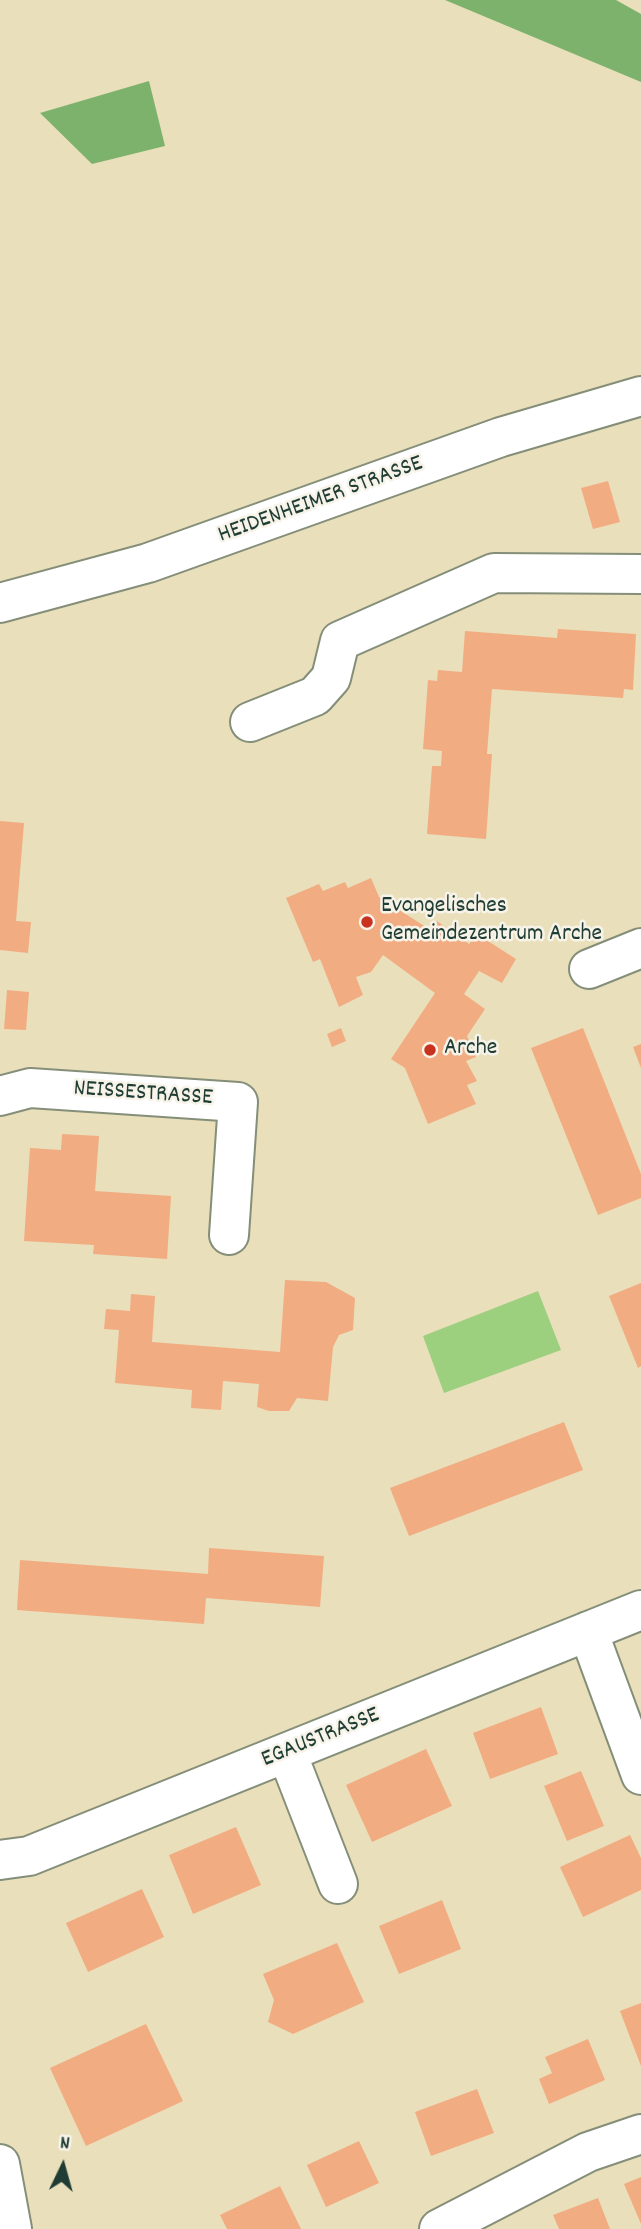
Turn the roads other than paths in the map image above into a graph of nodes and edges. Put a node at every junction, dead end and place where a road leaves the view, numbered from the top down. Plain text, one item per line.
1 (641, 396) edge
2 (641, 573) edge
3 (0, 603) edge
4 (250, 722) dead end
5 (641, 948) edge
6 (589, 969) dead end
7 (15, 1092) edge
8 (229, 1234) dead end
9 (641, 1610) edge
10 (588, 1631) junction
11 (287, 1753) junction
12 (641, 1775) edge
13 (0, 1860) edge
14 (338, 1884) dead end
15 (641, 2134) edge
16 (0, 2164) edge
17 (6, 2221) edge
18 (439, 2229) edge

1 - 3 street, HEIDENHEIMER STRASSE
2 - 4 street
5 - 6 street
7 - 8 street, NEISSESTRASSE
9 - 10 street, EGAUSTRASSE
10 - 11 street, EGAUSTRASSE
10 - 12 street
11 - 13 street, EGAUSTRASSE
11 - 14 street
15 - 18 street
16 - 17 street

